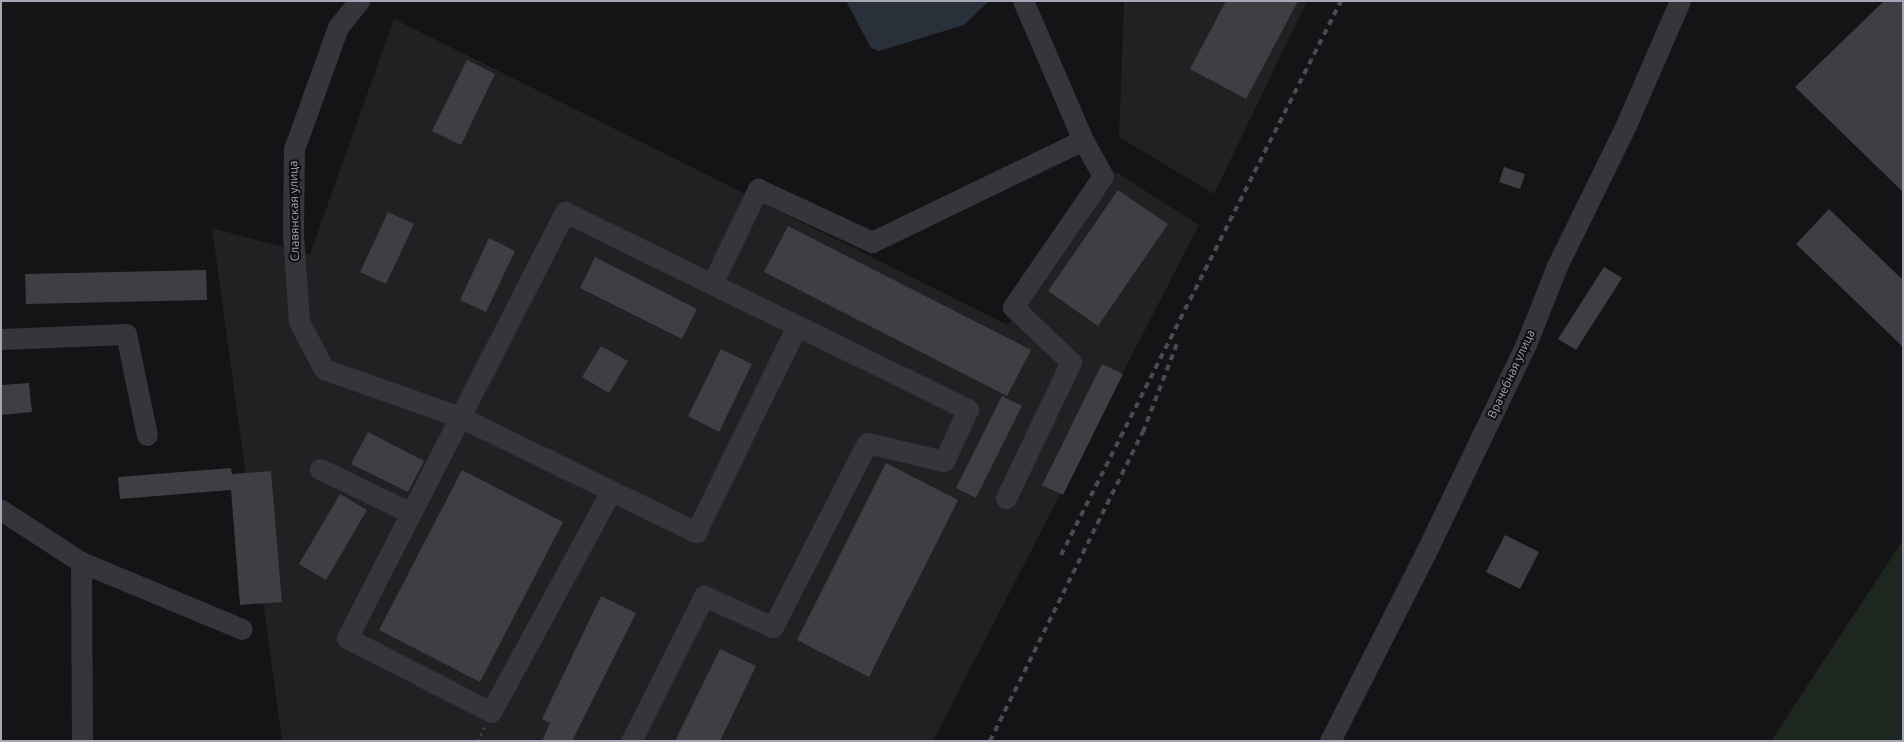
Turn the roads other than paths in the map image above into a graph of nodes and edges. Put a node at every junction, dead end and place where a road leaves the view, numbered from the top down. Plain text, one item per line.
1 (359, 1) edge
2 (1023, 1) edge
3 (1680, 1) edge
4 (1083, 140) junction
5 (712, 284) junction
6 (797, 326) junction
7 (1, 339) edge
8 (460, 417) junction
9 (147, 435) dead end
10 (320, 469) dead end
11 (611, 491) junction
12 (1006, 498) dead end
13 (1, 510) edge
14 (410, 513) junction
15 (81, 562) junction
16 (242, 628) dead end
17 (82, 741) edge
18 (631, 741) edge
19 (1330, 741) edge

1 - 8 street, Славянская улица
2 - 4 street
3 - 19 street, Врачебная улица
4 - 5 street
4 - 12 street
5 - 6 street
5 - 8 street
6 - 11 street
6 - 18 street
7 - 9 street
8 - 11 street
8 - 14 street
10 - 14 street
11 - 14 street
13 - 15 street
15 - 16 street
15 - 17 street

